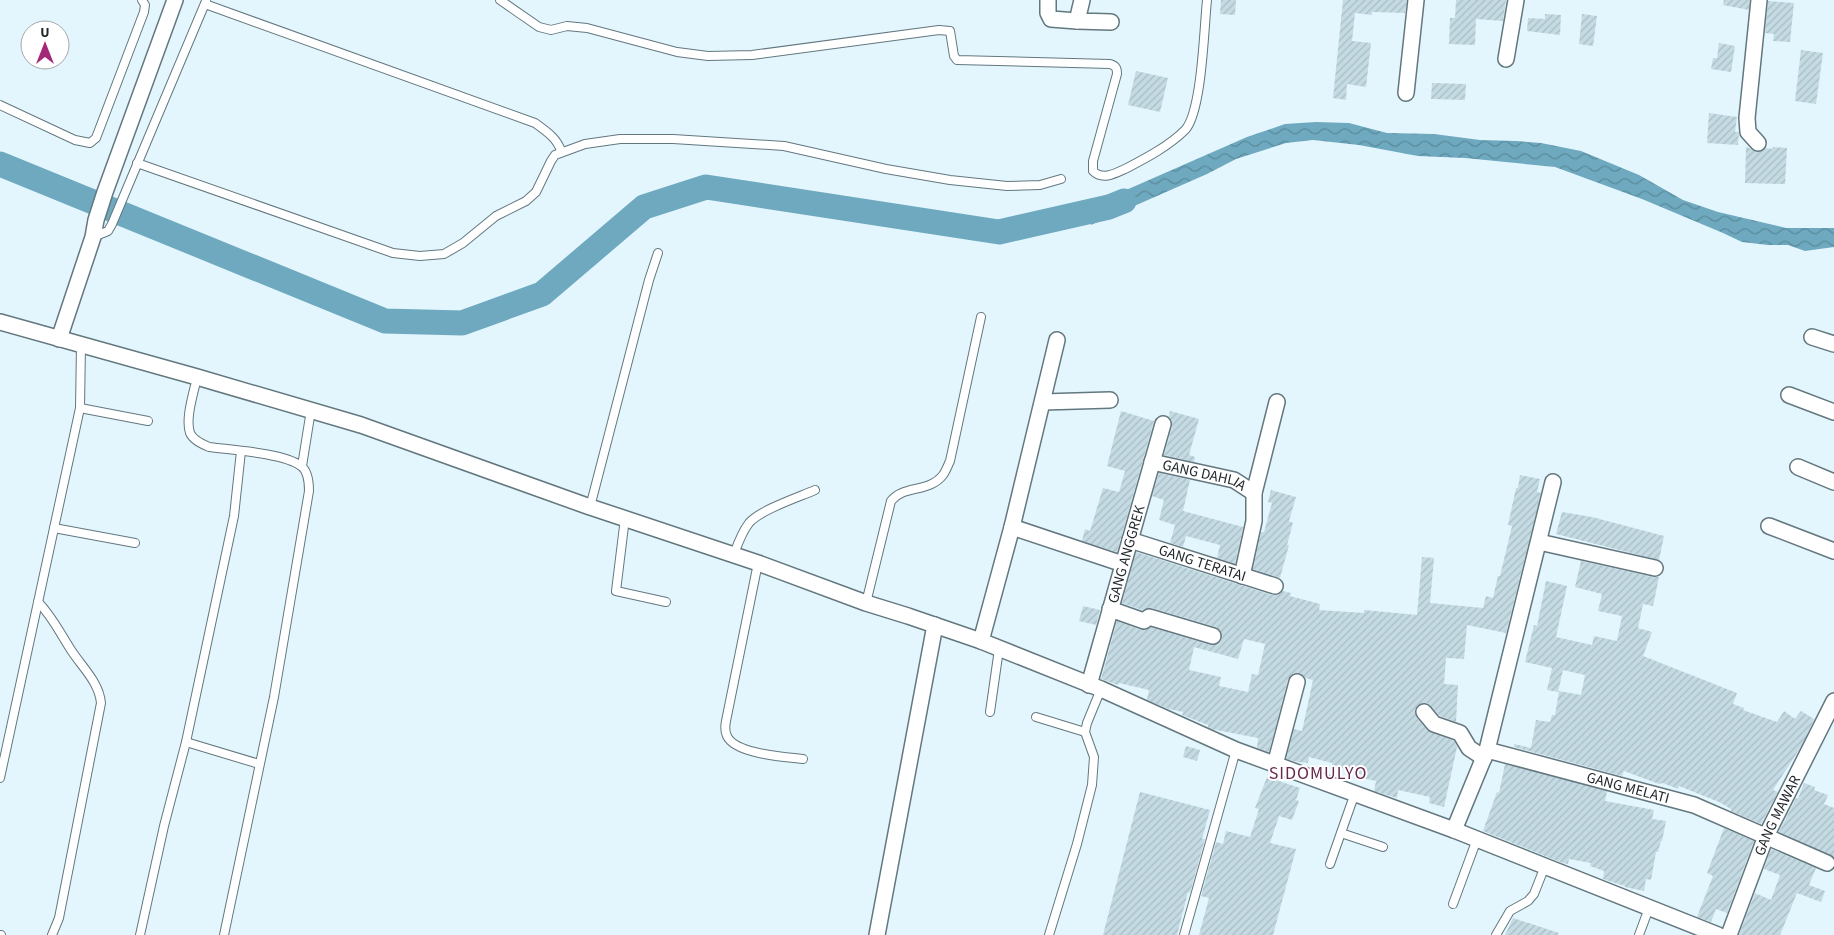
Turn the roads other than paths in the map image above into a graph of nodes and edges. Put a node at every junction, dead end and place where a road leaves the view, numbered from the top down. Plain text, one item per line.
1 (142, 0) edge
2 (175, 0) edge
3 (500, 0) edge
4 (1048, 0) edge
5 (1082, 0) edge
6 (1207, 0) edge
7 (1416, 0) edge
8 (1516, 0) edge
9 (1759, 0) edge
10 (205, 2) edge
11 (1077, 21) junction
12 (1111, 22) dead end
13 (1506, 59) dead end
14 (1406, 93) dead end
15 (0, 105) edge
16 (1758, 143) dead end
17 (561, 151) junction
18 (137, 163) junction
19 (1061, 179) dead end
20 (94, 237) junction
21 (658, 253) dead end
22 (981, 318) dead end
23 (0, 322) edge
24 (1812, 337) dead end
25 (59, 339) junction
26 (1057, 340) dead end
27 (1834, 344) edge
28 (81, 345) junction
29 (197, 377) junction
30 (1789, 395) dead end
31 (1110, 400) dead end
32 (1044, 402) junction
33 (1277, 402) dead end
34 (80, 408) junction
35 (311, 410) junction
36 (1834, 412) edge
37 (148, 421) dead end
38 (1163, 424) dead end
39 (241, 451) junction
40 (1152, 462) junction
41 (302, 466) junction
42 (1798, 467) dead end
43 (1553, 482) dead end
44 (1834, 482) edge
45 (815, 490) dead end
46 (1254, 493) junction
47 (590, 507) junction
48 (625, 518) junction
49 (1769, 526) dead end
50 (54, 528) junction
51 (1012, 528) junction
52 (1130, 540) junction
53 (1539, 542) junction
54 (135, 543) dead end
55 (1834, 550) edge
56 (734, 554) junction
57 (758, 562) junction
58 (1123, 564) junction
59 (1654, 568) dead end
60 (1242, 576) junction
61 (1275, 586) dead end
62 (38, 602) junction
63 (666, 602) dead end
64 (866, 603) junction
65 (1110, 610) junction
66 (935, 625) junction
67 (1214, 636) dead end
68 (981, 641) junction
69 (1000, 648) junction
70 (1297, 682) dead end
71 (1095, 687) junction
72 (1834, 701) edge
73 (990, 712) dead end
74 (1424, 712) dead end
75 (1036, 717) dead end
76 (1085, 732) junction
77 (186, 742) junction
78 (1236, 750) junction
79 (1486, 754) junction
80 (803, 759) dead end
81 (260, 764) junction
82 (1275, 765) junction
83 (0, 778) edge
84 (1355, 794) junction
85 (1454, 830) junction
86 (1340, 833) junction
87 (1766, 836) junction
88 (1477, 839) junction
89 (1383, 847) dead end
90 (1827, 863) dead end
91 (1330, 864) dead end
92 (1545, 866) junction
93 (1453, 904) dead end
94 (1649, 908) junction
95 (52, 935) edge
96 (140, 935) edge
97 (224, 935) edge
98 (877, 935) edge
99 (1049, 935) edge
100 (1184, 935) edge
101 (1496, 935) edge
102 (1639, 935) edge
103 (1718, 935) edge
104 (1729, 935) edge

1 - 15 lane
2 - 20 street
3 - 6 lane
4 - 11 street
5 - 11 street
7 - 14 street
8 - 13 street
9 - 16 street
10 - 17 lane
10 - 18 lane
11 - 12 street
17 - 18 lane
17 - 19 lane
18 - 20 lane
20 - 25 street
21 - 47 lane
22 - 64 lane
23 - 25 street
24 - 27 street
25 - 28 street
26 - 32 street
28 - 29 street
28 - 34 lane
29 - 35 street
29 - 39 lane
30 - 36 street
31 - 32 street
32 - 51 street
33 - 46 street
34 - 37 lane
34 - 50 lane
35 - 41 lane
35 - 47 street
38 - 40 street, GANG ANGGREK
39 - 41 lane
39 - 77 lane
40 - 46 street, GANG DAHLIA
40 - 52 street, GANG ANGGREK
41 - 81 lane
42 - 44 street
43 - 53 street
45 - 56 lane
46 - 60 street
47 - 48 street
48 - 56 street
48 - 63 lane
49 - 55 street
50 - 54 lane
50 - 62 lane
51 - 58 street
51 - 68 street
52 - 58 street, GANG ANGGREK
52 - 60 street, GANG TERATAI
53 - 59 street
53 - 79 street
56 - 57 street
57 - 64 street
57 - 80 lane
58 - 65 street, GANG ANGGREK
60 - 61 street, GANG TERATAI
62 - 83 lane
62 - 95 lane
64 - 66 street
65 - 67 street
65 - 71 street, GANG ANGGREK
66 - 68 street
66 - 98 street
68 - 69 street
69 - 71 street
69 - 73 lane
70 - 82 street
71 - 76 lane
71 - 78 street
72 - 87 street, GANG MAWAR
74 - 79 street
75 - 76 lane
76 - 99 lane
77 - 81 lane
77 - 96 lane
78 - 82 street
78 - 100 lane
79 - 85 street
79 - 87 street, GANG MELATI
81 - 97 lane
82 - 84 street
84 - 85 street
84 - 86 lane
85 - 88 street
86 - 89 lane
86 - 91 lane
87 - 90 street, GANG MELATI
87 - 104 street, GANG MAWAR
88 - 92 street
88 - 93 lane
92 - 94 street
92 - 101 lane
94 - 102 lane
94 - 103 street

